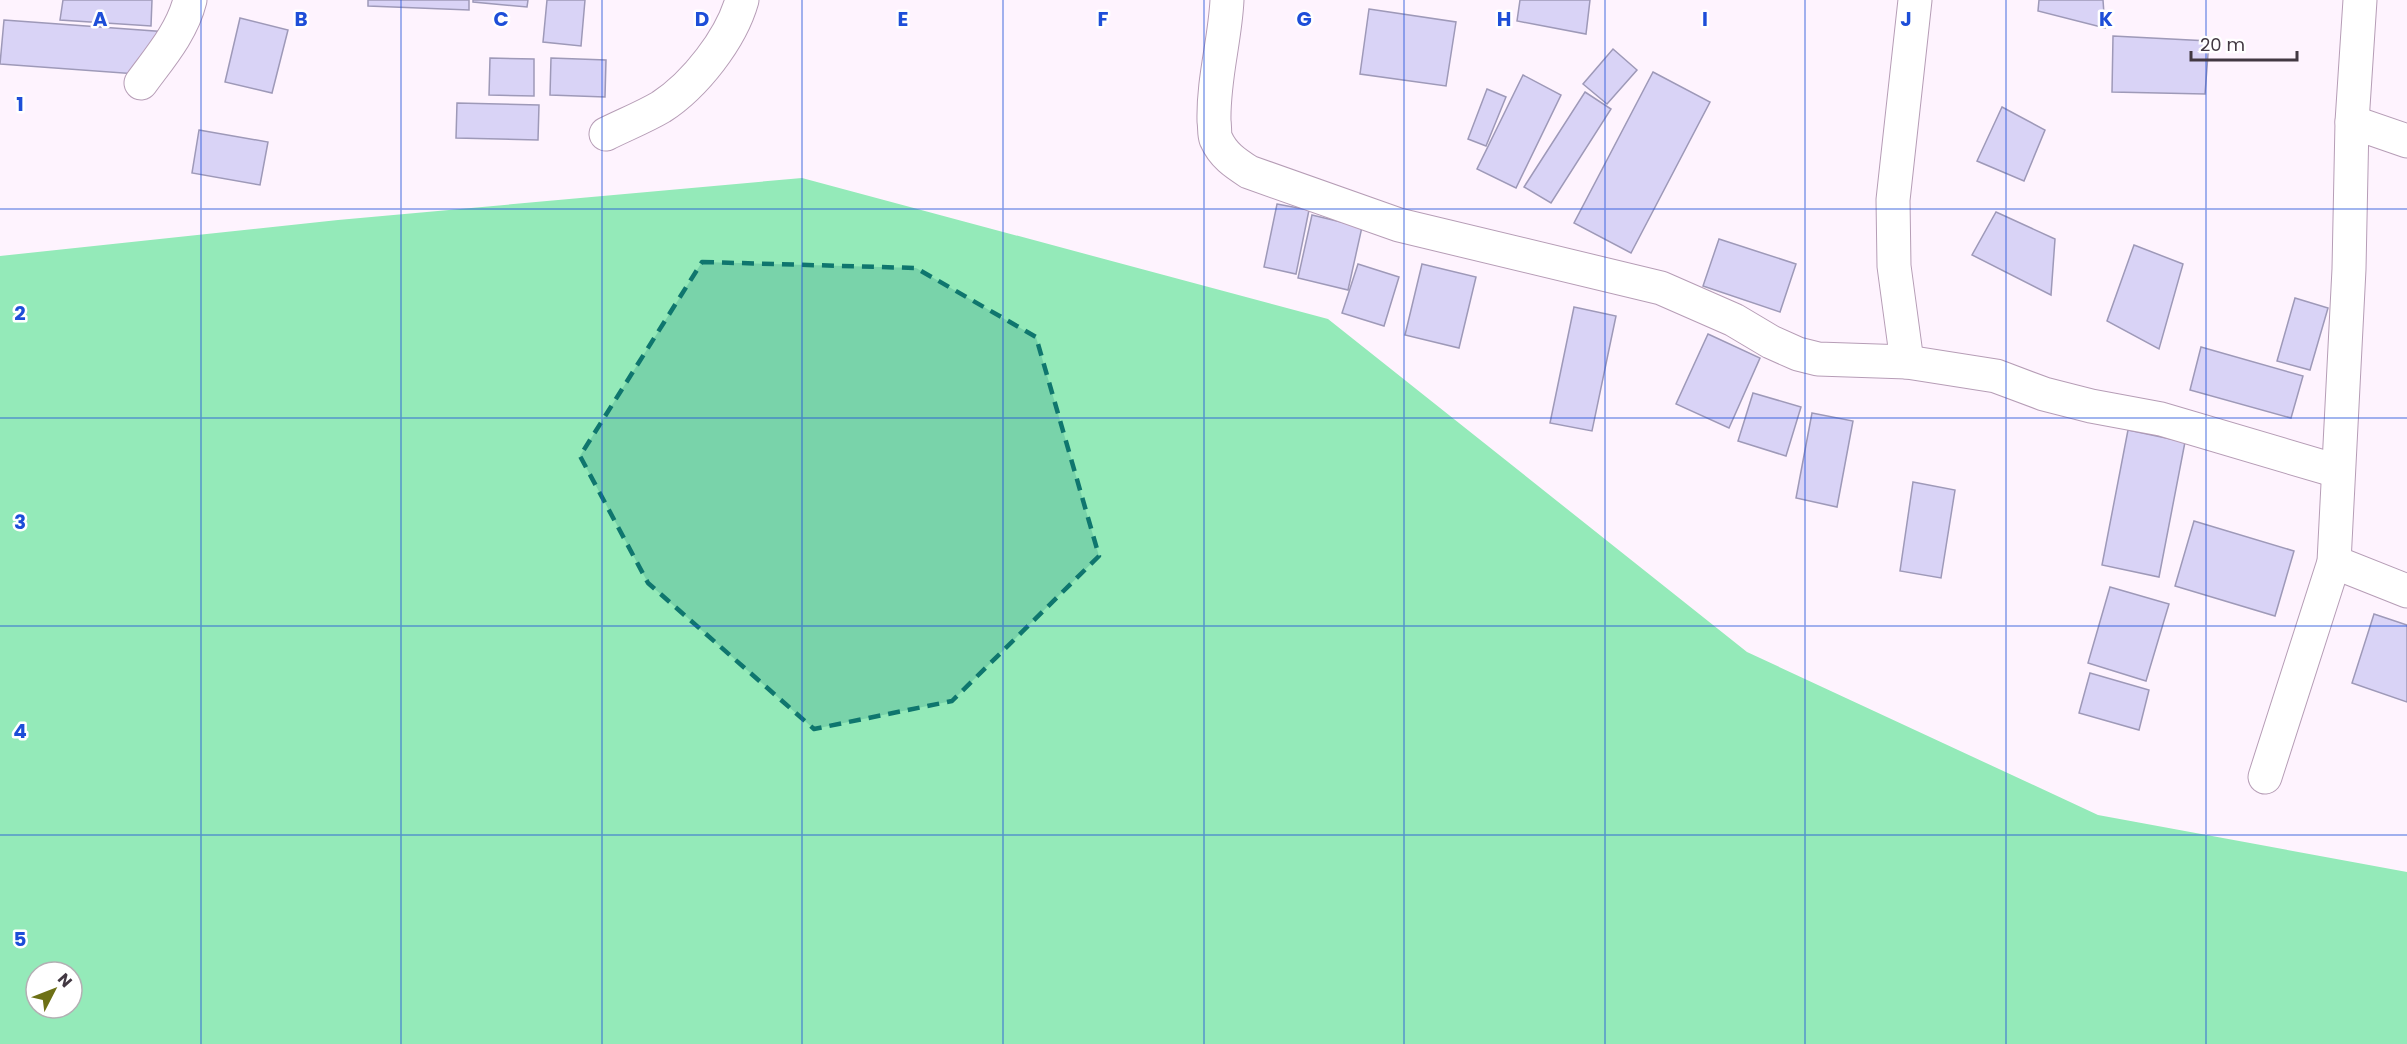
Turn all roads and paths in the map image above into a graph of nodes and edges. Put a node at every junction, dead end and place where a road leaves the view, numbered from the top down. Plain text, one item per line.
1 (190, 0) edge
2 (742, 0) edge
3 (1227, 0) edge
4 (1915, 0) edge
5 (2360, 0) edge
6 (141, 83) dead end
7 (2352, 122) junction
8 (606, 134) dead end
9 (2407, 141) edge
10 (1907, 362) junction
11 (2337, 471) junction
12 (2334, 562) junction
13 (2407, 591) edge
14 (2265, 777) dead end

1 - 6 street
2 - 8 street
3 - 10 street
4 - 10 street
5 - 7 street
7 - 9 street
7 - 11 street
10 - 11 street
11 - 12 street
12 - 13 street
12 - 14 street

